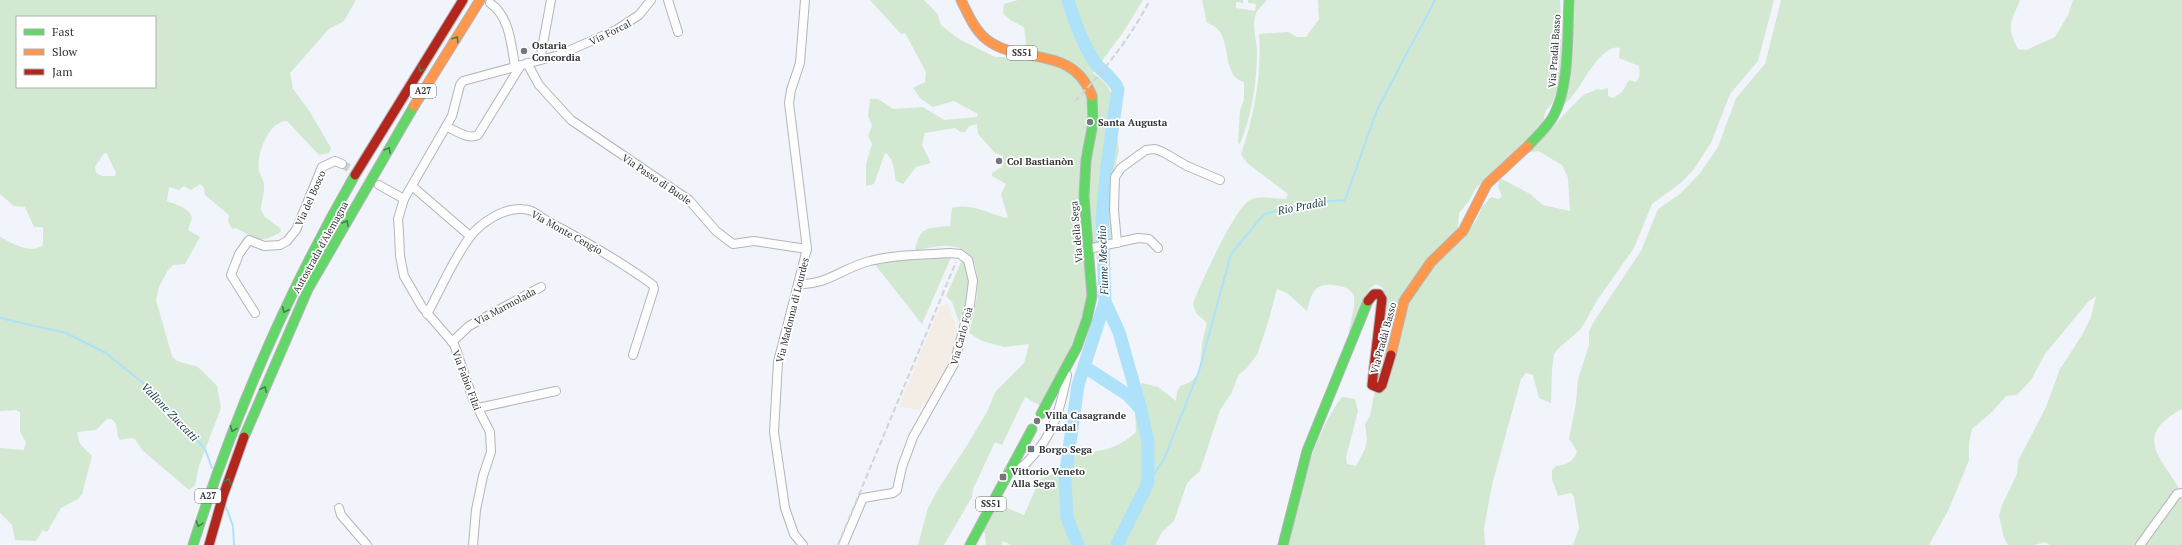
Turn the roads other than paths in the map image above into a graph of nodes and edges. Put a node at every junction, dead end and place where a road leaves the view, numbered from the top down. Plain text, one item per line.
1 (463, 0) edge
2 (480, 0) edge
3 (551, 0) edge
4 (651, 0) edge
5 (668, 0) edge
6 (806, 0) edge
7 (961, 0) edge
8 (1569, 0) edge
9 (490, 3) dead end
10 (678, 32) dead end
11 (540, 60) junction
12 (521, 65) junction
13 (447, 127) junction
14 (342, 164) tunnel mouth
15 (1220, 180) dead end
16 (379, 185) dead end
17 (412, 186) junction
18 (404, 199) junction
19 (470, 236) junction
20 (1114, 244) junction
21 (1092, 248) junction
22 (1158, 248) dead end
23 (807, 249) junction
24 (798, 284) junction
25 (541, 287) dead end
26 (255, 313) dead end
27 (427, 314) junction
28 (452, 342) junction
29 (633, 355) dead end
30 (1069, 365) junction
31 (556, 391) dead end
32 (478, 408) junction
33 (1041, 414) dead end
34 (1032, 429) dead end
35 (1009, 470) junction
36 (2182, 493) edge
37 (339, 508) dead end
38 (192, 545) edge
39 (209, 545) edge
40 (367, 545) edge
41 (473, 545) edge
42 (803, 545) edge
43 (843, 545) edge
44 (970, 545) edge
45 (1283, 545) edge
46 (2140, 545) edge

1 -> 38 main road, Autostrada d'Alemagna / A27
39 -> 2 main road, Autostrada d'Alemagna / A27
3 - 11 street
4 - 11 street, Via Forcal
5 - 10 street
6 - 23 street, Via Madonna di Lourdes
7 - 21 main road, Via della Sega / SS51
8 - 45 main road, Via Pradàl Basso
9 - 12 street
11 - 12 street, Via Forcal
12 - 13 street, Via Fabio Filzi
12 - 13 street
12 - 23 street, Via Passo di Buole
13 - 17 street, Via Fabio Filzi
14 - 26 street, Via del Bosco
15 - 20 street
16 - 18 street
17 - 18 street, Via Fabio Filzi
17 - 19 street
18 - 27 street, Via Fabio Filzi
19 - 27 street, Via Monte Cengio
19 - 29 street, Via Monte Cengio
20 - 21 street
20 - 22 street
21 - 30 main road, Via della Sega / SS51
23 - 24 street, Via Madonna di Lourdes
24 - 42 street, Via Madonna di Lourdes
24 - 43 street, Via Carlo Foà
25 - 28 street, Via Marmolada
27 - 28 street, Via Fabio Filzi
28 - 32 street, Via Fabio Filzi
30 - 33 main road, Via della Sega / SS51
30 - 35 street, Via della Sega
31 - 32 street
32 - 41 street, Via Fabio Filzi
34 - 35 main road, SS51
35 - 44 main road, SS51
36 - 46 street
37 - 40 street

